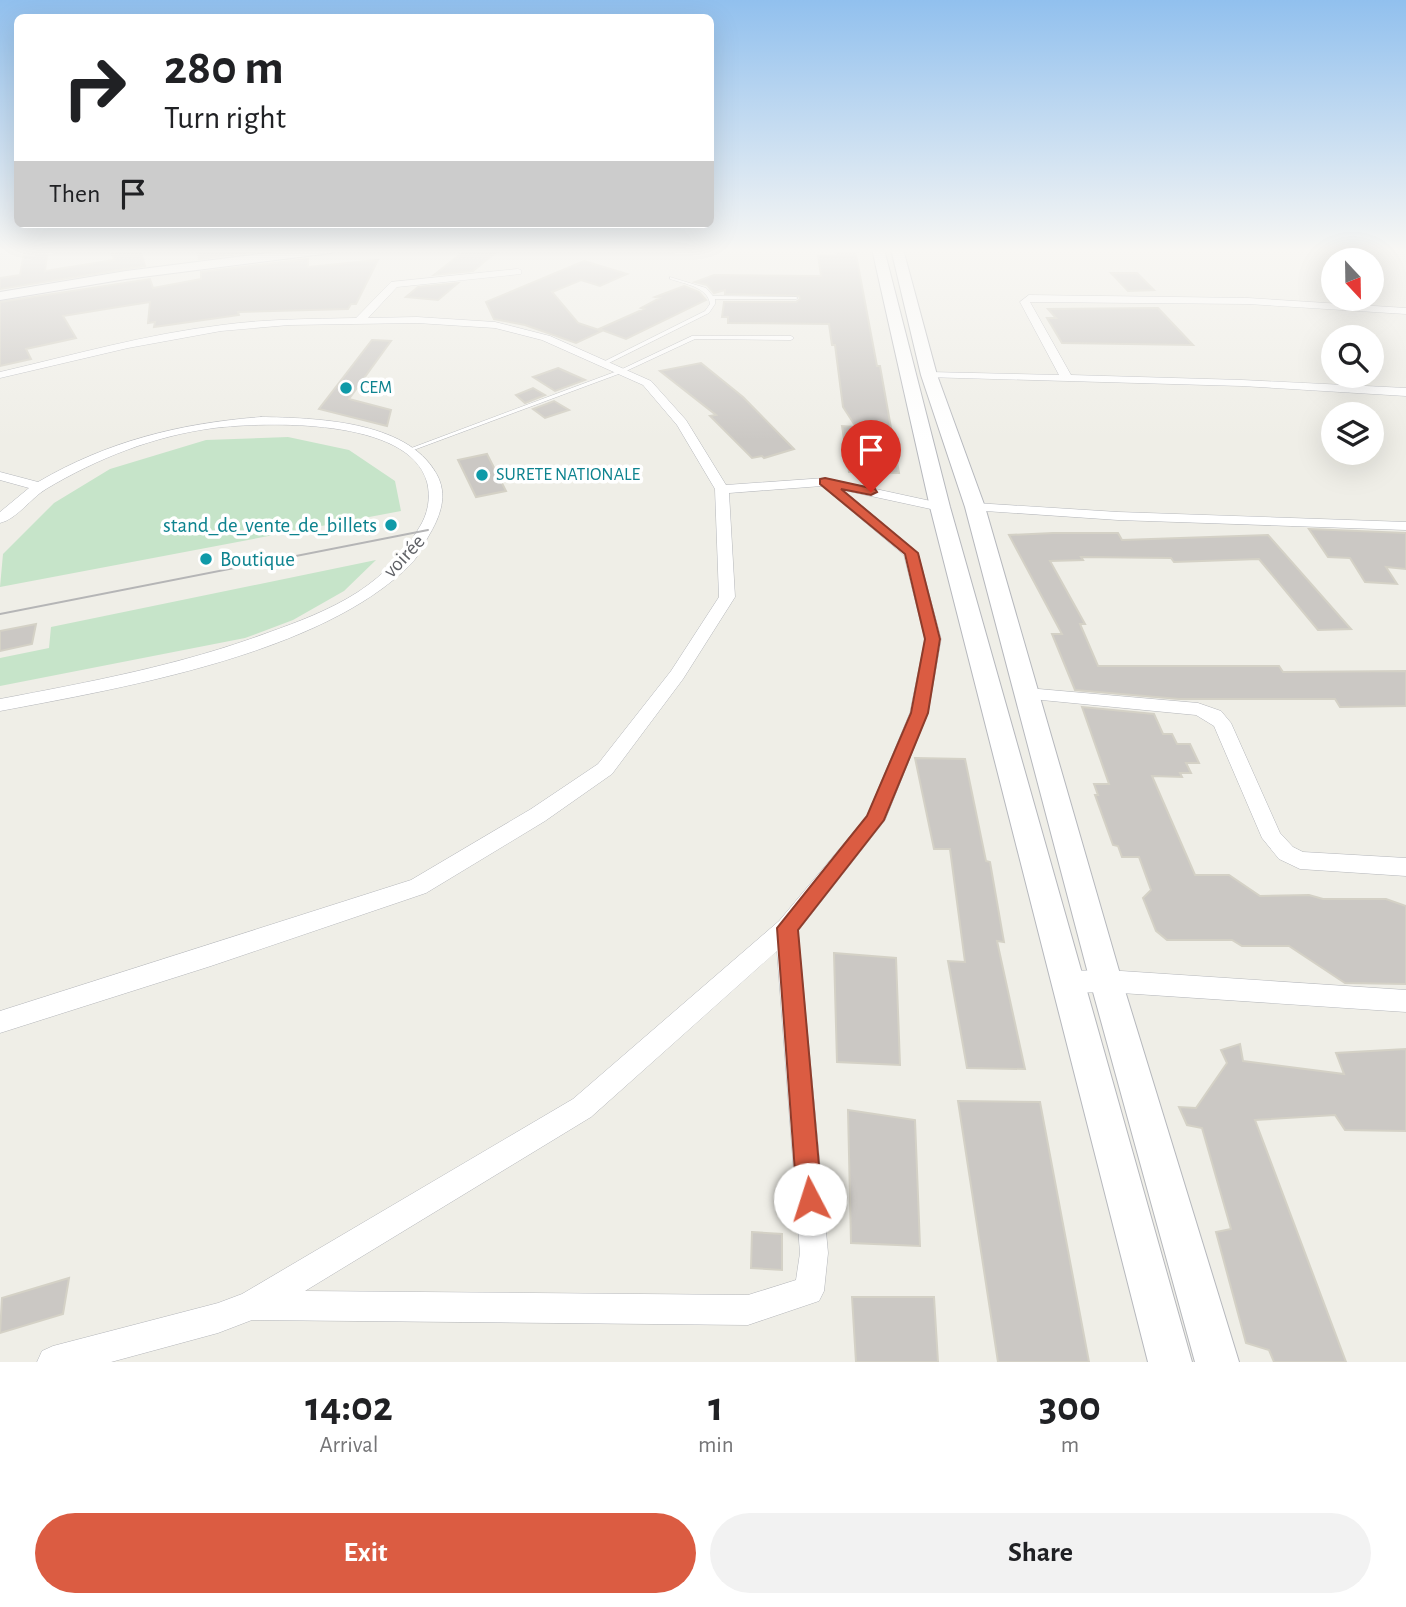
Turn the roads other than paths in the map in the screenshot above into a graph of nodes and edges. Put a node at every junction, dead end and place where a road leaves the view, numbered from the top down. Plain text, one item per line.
1 (367, 313) edge
2 (706, 313) edge
3 (893, 313) edge
4 (913, 313) edge
5 (1031, 313) edge
6 (360, 320) junction
7 (791, 338) dead end
8 (605, 363) junction
9 (622, 371) junction
10 (0, 375) edge
11 (929, 375) junction
12 (1067, 379) junction
13 (1406, 392) edge
14 (409, 450) junction
15 (0, 476) edge
16 (825, 482) junction
17 (37, 486) junction
18 (722, 489) junction
19 (940, 507) junction
20 (975, 508) junction
21 (0, 519) edge
22 (1406, 526) edge
23 (1027, 694) junction
24 (0, 705) edge
25 (1406, 867) edge
26 (787, 928) junction
27 (1106, 981) junction
28 (1068, 982) junction
29 (1406, 1001) edge
30 (0, 1023) edge
31 (251, 1305) junction
32 (53, 1362) edge
33 (1170, 1362) edge
34 (1217, 1362) edge

1 - 6 street
2 - 8 lane
3 - 19 main road
4 - 11 main road
5 - 12 street
6 - 8 street
6 - 10 street
7 - 9 lane
8 - 9 street
9 - 14 lane
9 - 18 street
11 - 12 street
11 - 20 main road
12 - 13 street
14 - 17 street, voirée
14 - 24 street, voirée
15 - 17 street
16 - 18 street
16 - 19 street
16 - 26 street
17 - 21 street, voirée
18 - 30 street
19 - 28 main road
20 - 22 street
20 - 23 main road
23 - 25 street
23 - 27 main road
26 - 31 street
26 - 31 street
27 - 28 street
27 - 29 street
27 - 34 main road
28 - 33 main road
31 - 32 street

